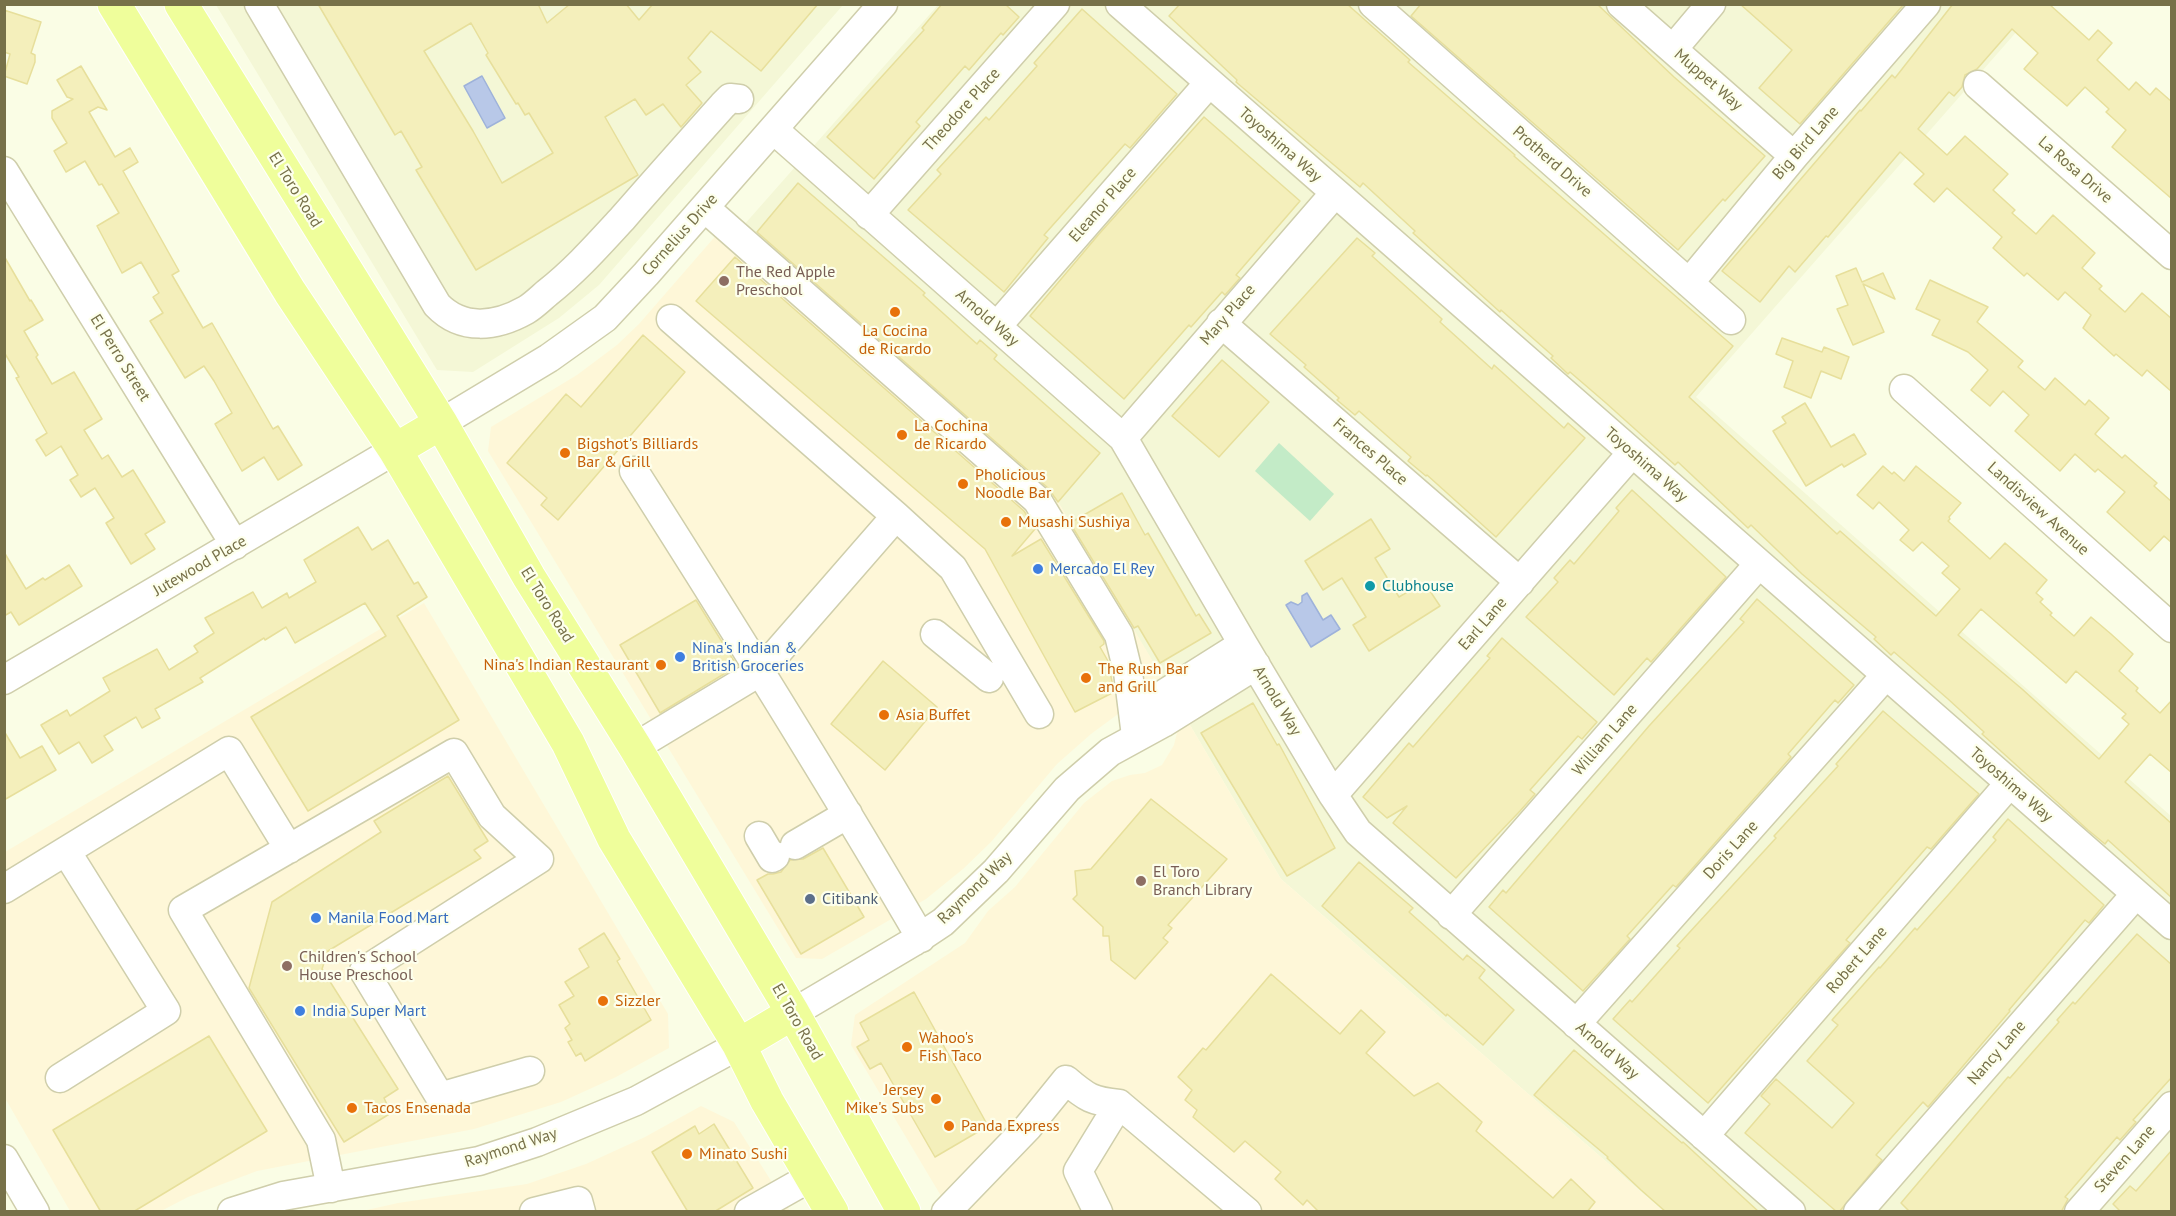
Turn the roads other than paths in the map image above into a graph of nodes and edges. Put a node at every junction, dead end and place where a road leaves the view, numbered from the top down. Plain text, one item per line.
1 (114, 4) edge
2 (181, 4) edge
3 (259, 4) edge
4 (883, 4) edge
5 (1055, 4) edge
6 (1120, 4) edge
7 (1373, 4) edge
8 (1621, 4) edge
9 (1711, 4) edge
10 (1926, 4) edge
11 (1673, 49) junction
12 (1209, 83) junction
13 (1978, 85) dead end
14 (739, 99) dead end
15 (774, 130) junction
16 (1794, 156) junction
17 (4, 171) edge
18 (1335, 193) junction
19 (705, 208) junction
20 (869, 215) junction
21 (2172, 255) edge
22 (1689, 283) junction
23 (671, 319) dead end
24 (1731, 320) dead end
25 (1221, 323) junction
26 (996, 326) junction
27 (1904, 389) dead end
28 (441, 423) junction
29 (1123, 438) junction
30 (395, 450) junction
31 (1632, 453) junction
32 (634, 471) dead end
33 (896, 516) junction
34 (235, 545) junction
35 (1759, 564) junction
36 (1520, 582) junction
37 (2170, 623) edge
38 (935, 634) dead end
39 (1249, 654) junction
40 (761, 671) junction
41 (1886, 675) junction
42 (989, 678) dead end
43 (4, 680) edge
44 (1040, 714) dead end
45 (1136, 736) junction
46 (635, 747) junction
47 (2010, 783) junction
48 (1333, 795) junction
49 (848, 814) junction
50 (776, 846) dead end
51 (289, 849) junction
52 (66, 851) junction
53 (4, 889) edge
54 (2136, 894) junction
55 (1451, 915) junction
56 (2172, 925) edge
57 (921, 938) junction
58 (793, 1013) junction
59 (1576, 1024) junction
60 (740, 1045) junction
61 (530, 1071) dead end
62 (60, 1078) dead end
63 (1119, 1104) junction
64 (2172, 1106) edge
65 (1704, 1136) junction
66 (4, 1159) edge
67 (812, 1177) junction
68 (331, 1188) junction
69 (303, 1202) edge
70 (35, 1212) edge
71 (232, 1212) edge
72 (534, 1212) edge
73 (581, 1212) edge
74 (749, 1212) edge
75 (832, 1212) edge
76 (904, 1212) edge
77 (946, 1212) edge
78 (1098, 1212) edge
79 (1247, 1212) edge
80 (1791, 1212) edge
81 (1858, 1212) edge
82 (2079, 1212) edge

1 - 30 main road
2 - 28 main road, El Toro Road
3 - 14 street
4 - 15 street, Cornelius Drive
5 - 20 street, Theodore Place
6 - 12 street, Toyoshima Way
7 - 22 street, Protherd Drive
8 - 11 street, Muppet Way
9 - 11 street
10 - 16 street, Big Bird Lane
11 - 16 street, Muppet Way
12 - 18 street, Toyoshima Way
12 - 26 street, Eleanor Place
13 - 21 street, La Rosa Drive
15 - 19 street, Cornelius Drive
15 - 20 street, Arnold Way
16 - 22 street, Big Bird Lane
17 - 34 street, El Perro Street
18 - 25 street, Mary Place
18 - 31 street, Toyoshima Way
19 - 28 street, Cornelius Drive
19 - 45 street
20 - 26 street, Arnold Way
22 - 24 street, Protherd Drive
23 - 33 street
25 - 29 street, Mary Place
25 - 36 street, Frances Place
26 - 29 street, Arnold Way
27 - 37 street, Landisview Avenue
28 - 30 main road
28 - 46 main road, El Toro Road
29 - 39 street, Arnold Way
30 - 34 street, Jutewood Place
30 - 60 main road
31 - 35 street, Toyoshima Way
31 - 36 street, Earl Lane
32 - 40 street
33 - 40 street
33 - 44 street
34 - 43 street, Jutewood Place
35 - 41 street, Toyoshima Way
35 - 55 street, William Lane
36 - 48 street, Earl Lane
38 - 42 street
39 - 45 street
39 - 48 street, Arnold Way
40 - 46 street
40 - 49 street
41 - 47 street, Toyoshima Way
41 - 59 street, Doris Lane
45 - 57 street, Raymond Way
46 - 58 main road, El Toro Road
47 - 54 street, Toyoshima Way
47 - 65 street, Robert Lane
48 - 55 street, Arnold Way
49 - 50 street
49 - 57 street
51 - 52 street
51 - 61 street
51 - 68 street
52 - 53 street
52 - 62 street
54 - 56 street, Toyoshima Way
54 - 81 street, Nancy Lane
55 - 59 street, Arnold Way
57 - 58 street, Raymond Way
58 - 60 main road
58 - 76 main road, El Toro Road
59 - 65 street, Arnold Way
60 - 67 main road
60 - 68 street, Raymond Way
63 - 77 street
63 - 78 street
63 - 79 street
64 - 82 street, Steven Lane
65 - 80 street, Arnold Way
66 - 70 street
67 - 74 street
67 - 75 main road
68 - 69 street, Raymond Way
69 - 71 street, Raymond Way
72 - 73 street

